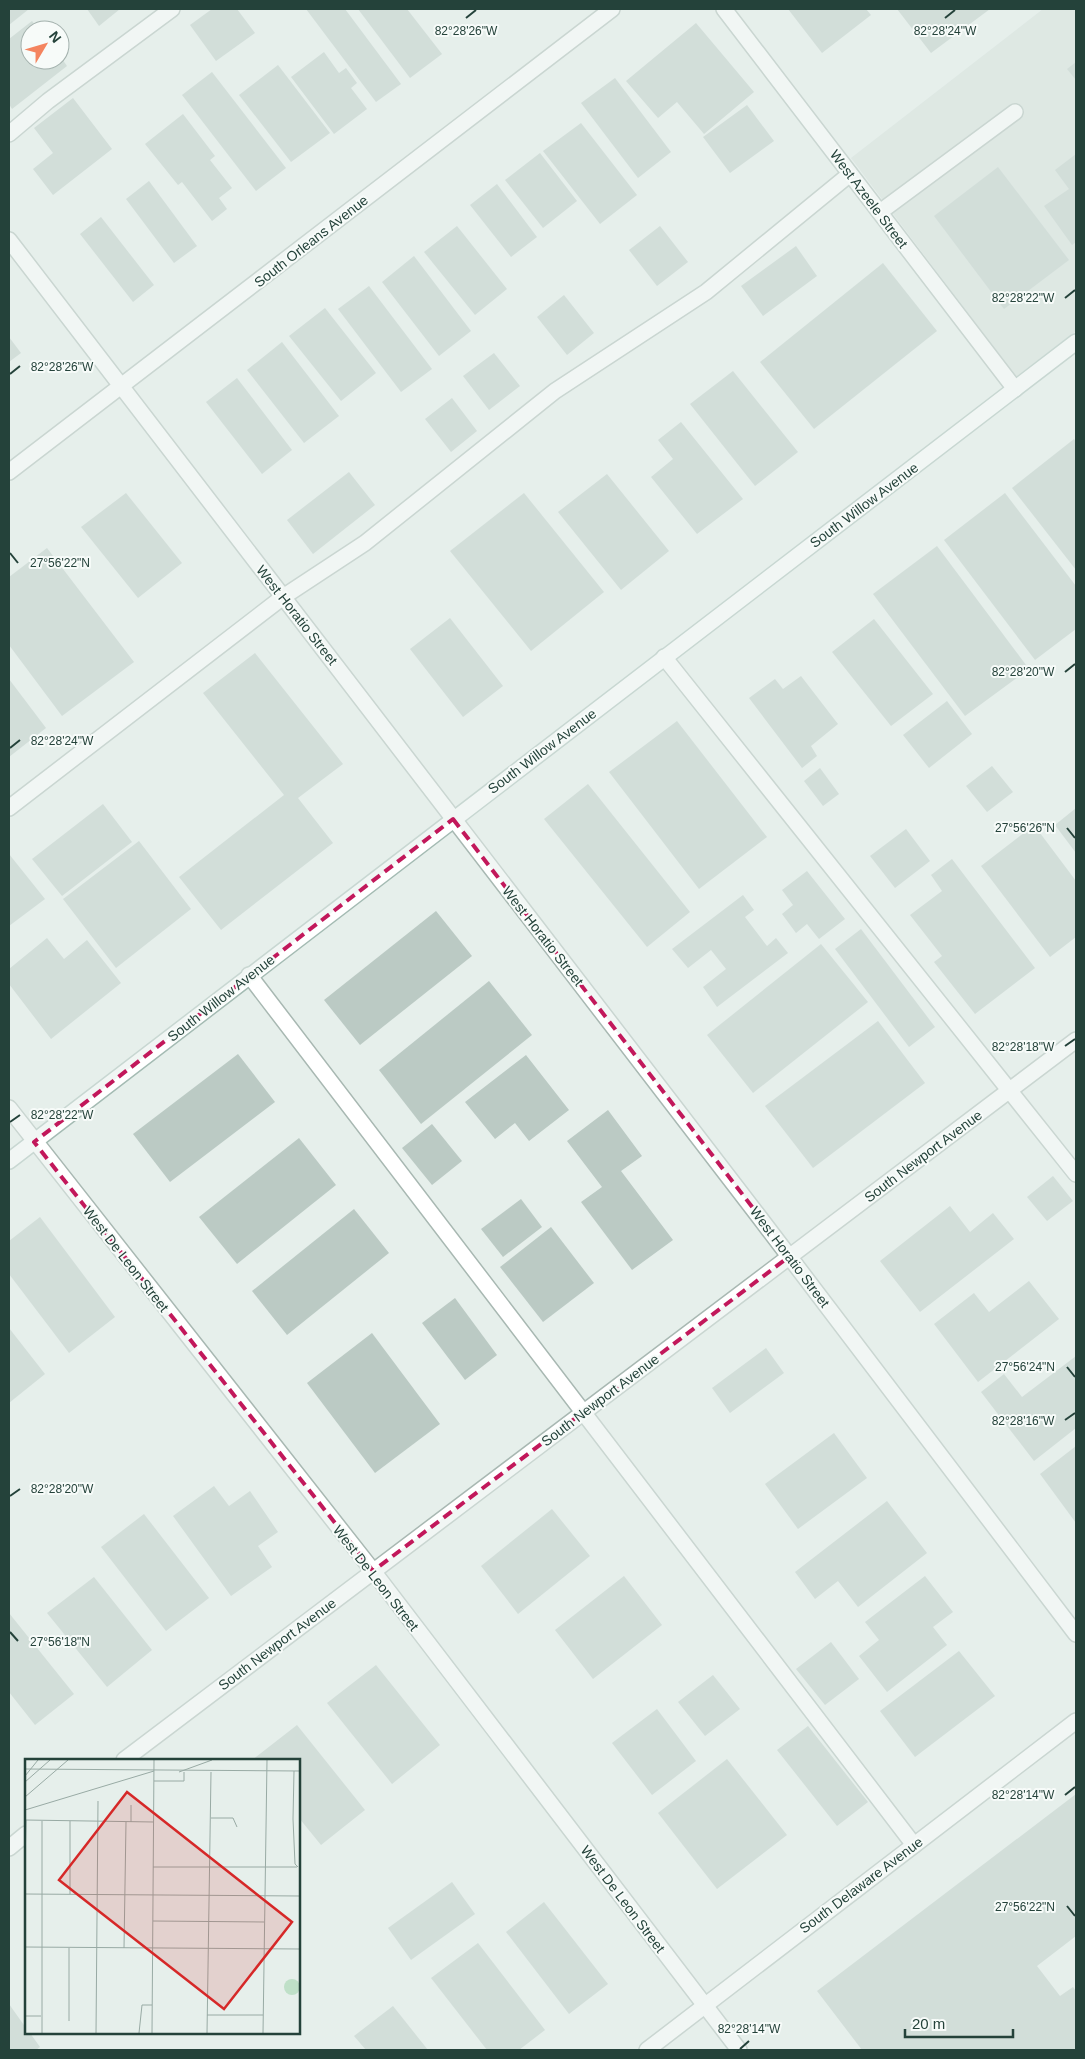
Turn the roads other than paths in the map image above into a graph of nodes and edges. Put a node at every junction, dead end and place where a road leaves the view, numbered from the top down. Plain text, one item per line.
1 (172, 9) edge
2 (612, 9) edge
3 (724, 9) edge
4 (1016, 112) dead end
5 (9, 134) edge
6 (850, 174) junction
7 (880, 212) junction
8 (9, 240) edge
9 (1076, 342) edge
10 (121, 386) junction
11 (1015, 389) junction
12 (9, 472) edge
13 (283, 597) junction
14 (664, 657) junction
15 (9, 808) edge
16 (453, 819) junction
17 (249, 976) junction
18 (1076, 1040) edge
19 (1009, 1090) junction
20 (9, 1108) edge
21 (34, 1142) junction
22 (9, 1161) edge
23 (1076, 1174) edge
24 (790, 1256) junction
25 (583, 1413) junction
26 (373, 1571) junction
27 (1076, 1634) edge
28 (1076, 1721) edge
29 (125, 1759) edge
30 (25, 1835) edge
31 (914, 1845) junction
32 (9, 1848) edge
33 (704, 2006) junction
34 (647, 2050) edge
35 (739, 2050) edge

1 - 5 street
2 - 10 street, South Orleans Avenue
3 - 6 street, West Azeele Street
4 - 7 street
6 - 7 street, West Azeele Street
6 - 13 street
7 - 11 street, West Azeele Street
8 - 10 street, West Horatio Street
9 - 11 street, South Willow Avenue
10 - 12 street, South Orleans Avenue
10 - 13 street, West Horatio Street
11 - 14 street, South Willow Avenue
13 - 15 street
13 - 16 street, West Horatio Street
14 - 16 street, South Willow Avenue
14 - 19 street
16 - 17 street, South Willow Avenue
16 - 24 street, West Horatio Street
17 - 21 street, South Willow Avenue
17 - 25 street
18 - 19 street, South Newport Avenue
19 - 23 street
19 - 24 street, South Newport Avenue
20 - 21 street, West De Leon Street
21 - 22 street, South Willow Avenue
21 - 26 street, West De Leon Street
24 - 25 street, South Newport Avenue
24 - 27 street, West Horatio Street
25 - 26 street, South Newport Avenue
25 - 31 street
26 - 29 street, South Newport Avenue
26 - 33 street, West De Leon Street
28 - 31 street, South Delaware Avenue
30 - 32 street
31 - 33 street, South Delaware Avenue
33 - 34 street, South Delaware Avenue
33 - 35 street, West De Leon Street

